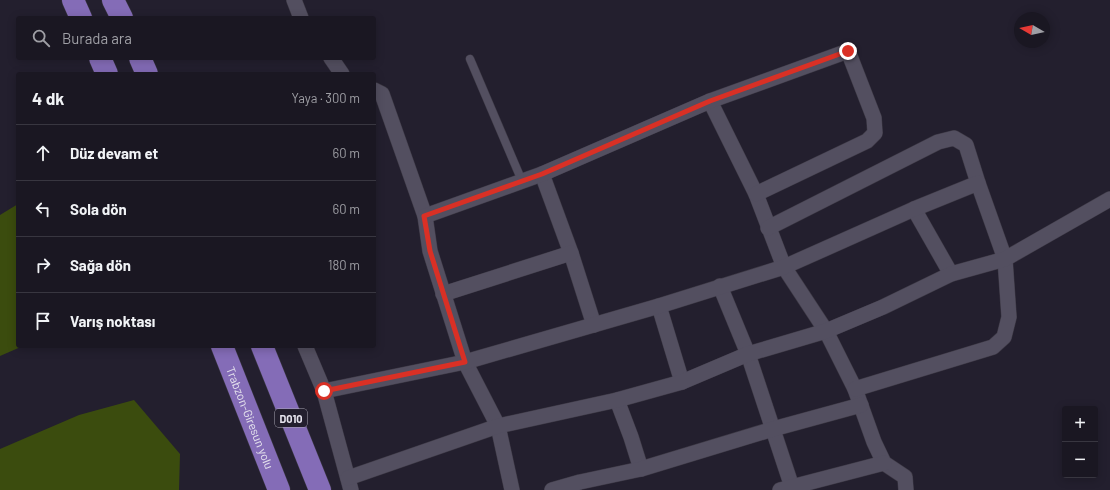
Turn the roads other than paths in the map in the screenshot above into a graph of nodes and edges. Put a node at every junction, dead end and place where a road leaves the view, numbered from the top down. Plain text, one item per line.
1 (73, 0) edge
2 (113, 0) edge
3 (294, 0) edge
4 (80, 16) edge
5 (121, 16) edge
6 (300, 16) edge
7 (470, 58) dead end
8 (101, 60) edge
9 (141, 60) edge
10 (332, 60) edge
11 (106, 72) edge
12 (146, 72) edge
13 (341, 72) edge
14 (376, 91) edge
15 (710, 101) junction
16 (542, 174) junction
17 (522, 181) junction
18 (978, 183) junction
19 (756, 194) junction
20 (1110, 199) edge
21 (914, 209) junction
22 (424, 216) junction
23 (768, 228) junction
24 (571, 253) junction
25 (1005, 259) junction
26 (784, 267) junction
27 (950, 274) junction
28 (720, 286) junction
29 (443, 294) junction
30 (659, 306) junction
31 (594, 325) junction
32 (826, 331) junction
33 (223, 348) edge
34 (263, 348) edge
35 (307, 348) edge
36 (748, 354) junction
37 (465, 362) junction
38 (682, 382) junction
39 (855, 389) junction
40 (324, 391) junction
41 (617, 400) junction
42 (862, 405) junction
43 (498, 426) junction
44 (773, 429) junction
45 (884, 463) junction
46 (641, 469) junction
47 (350, 484) edge
48 (789, 489) edge
49 (279, 490) edge
50 (320, 490) edge
51 (512, 490) edge
52 (552, 490) edge
53 (906, 490) edge

1 - 4 highway
2 - 5 highway
3 - 6 street
7 - 17 lane
8 - 11 highway
9 - 12 highway
10 - 13 street
14 - 22 street
15 - 16 street
15 - 19 street
15 - 19 street
16 - 17 street
16 - 24 street
17 - 22 street
18 - 21 street
18 - 23 street
18 - 25 street
19 - 23 street
20 - 25 street
21 - 26 street
21 - 27 street
22 - 29 street
23 - 26 street
24 - 29 street
24 - 31 street
25 - 27 street
25 - 39 street
26 - 28 street
26 - 32 street
27 - 32 street
28 - 30 street
28 - 36 street
29 - 37 street
30 - 31 street
30 - 38 street
31 - 37 street
32 - 36 street
32 - 39 street
33 - 49 highway, Trabzon-Giresun yolu
34 - 50 highway, D010
35 - 40 street
36 - 38 street
36 - 44 street
37 - 40 street
37 - 43 street
38 - 41 street
39 - 42 street
40 - 47 street
41 - 43 street
41 - 46 street
42 - 44 street
42 - 45 street
43 - 47 street
43 - 51 street
44 - 46 street
44 - 48 street
45 - 48 street
45 - 53 street
46 - 52 street

